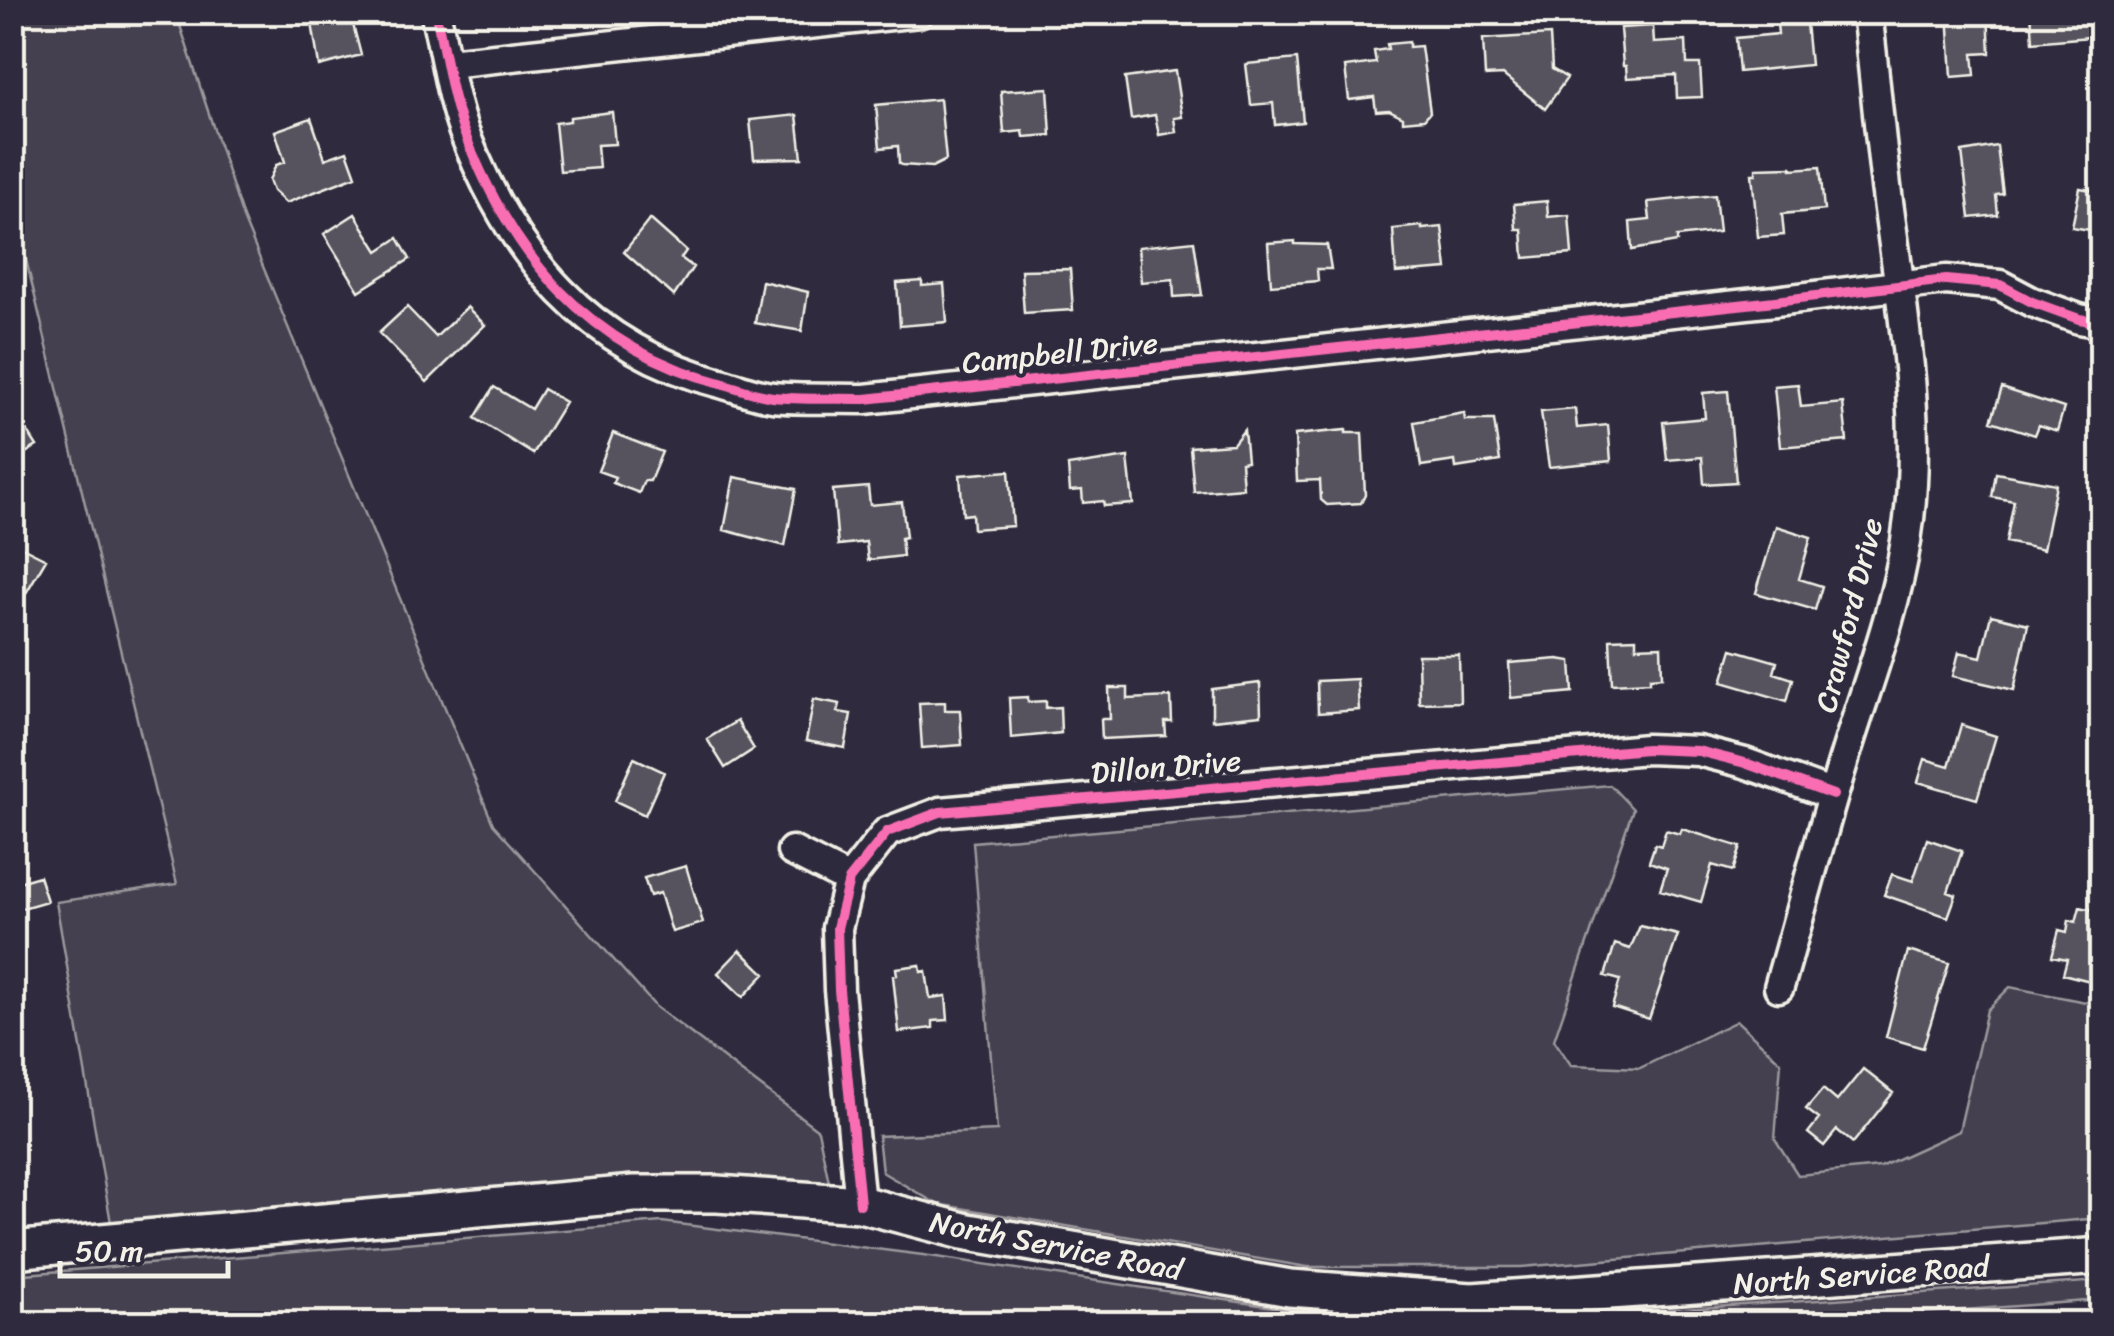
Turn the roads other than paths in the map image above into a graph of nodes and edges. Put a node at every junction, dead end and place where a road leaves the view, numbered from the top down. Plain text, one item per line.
1 (435, 12) edge
2 (919, 12) edge
3 (1867, 12) edge
4 (448, 63) junction
5 (1901, 287) junction
6 (2102, 323) edge
7 (1833, 795) junction
8 (792, 851) dead end
9 (849, 880) junction
10 (1779, 987) dead end
11 (860, 1204) junction
12 (12, 1250) edge
13 (2102, 1256) edge

1 - 4 street, Campbell Drive
2 - 4 street
3 - 5 street, Crawford Drive
4 - 5 street, Campbell Drive
5 - 6 street, Campbell Drive
5 - 7 street, Crawford Drive
7 - 9 street, Dillon Drive
7 - 10 street, Crawford Drive
8 - 9 street
9 - 11 street, Dillon Drive
11 - 12 main road, North Service Road
11 - 13 main road, North Service Road

